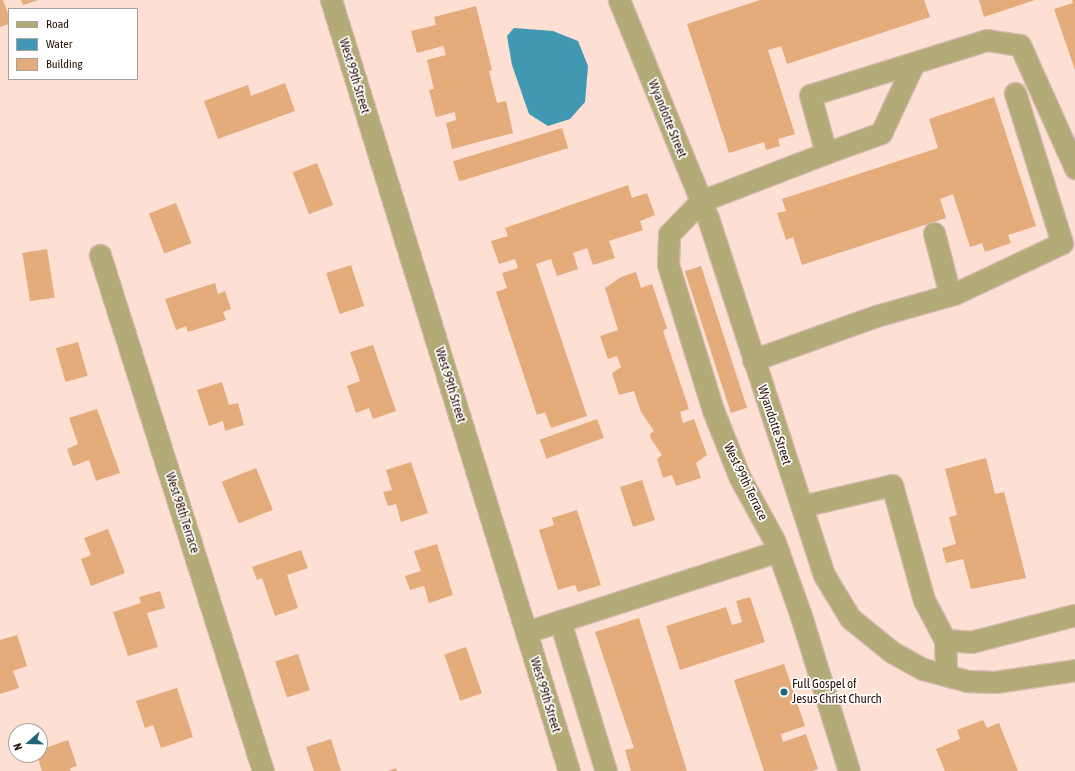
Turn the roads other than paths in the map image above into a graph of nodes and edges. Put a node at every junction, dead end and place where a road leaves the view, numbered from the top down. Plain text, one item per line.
1 (330, 0) edge
2 (618, 0) edge
3 (913, 65) junction
4 (1015, 93) dead end
5 (826, 153) junction
6 (1075, 168) edge
7 (701, 201) junction
8 (934, 233) dead end
9 (100, 255) dead end
10 (950, 295) junction
11 (753, 360) junction
12 (802, 506) junction
13 (778, 552) junction
14 (1075, 615) edge
15 (560, 620) junction
16 (526, 632) junction
17 (945, 640) junction
18 (1075, 670) edge
19 (946, 675) junction
20 (263, 771) edge
21 (569, 771) edge
22 (606, 771) edge
23 (849, 771) edge

1 - 16 street, West 99th Street
2 - 7 street, Wyandotte Street
3 - 5 street
3 - 5 street
3 - 6 street
4 - 10 street
5 - 7 street
7 - 11 street, Wyandotte Street
7 - 13 street, West 99th Terrace
8 - 10 street
9 - 20 street, West 98th Terrace
10 - 11 street
11 - 12 street, Wyandotte Street
12 - 17 street
12 - 19 street, Wyandotte Street
13 - 15 street
13 - 23 street, West 99th Terrace
14 - 17 street
15 - 16 street
15 - 22 street
16 - 21 street, West 99th Street
17 - 19 street
18 - 19 street, Wyandotte Street

